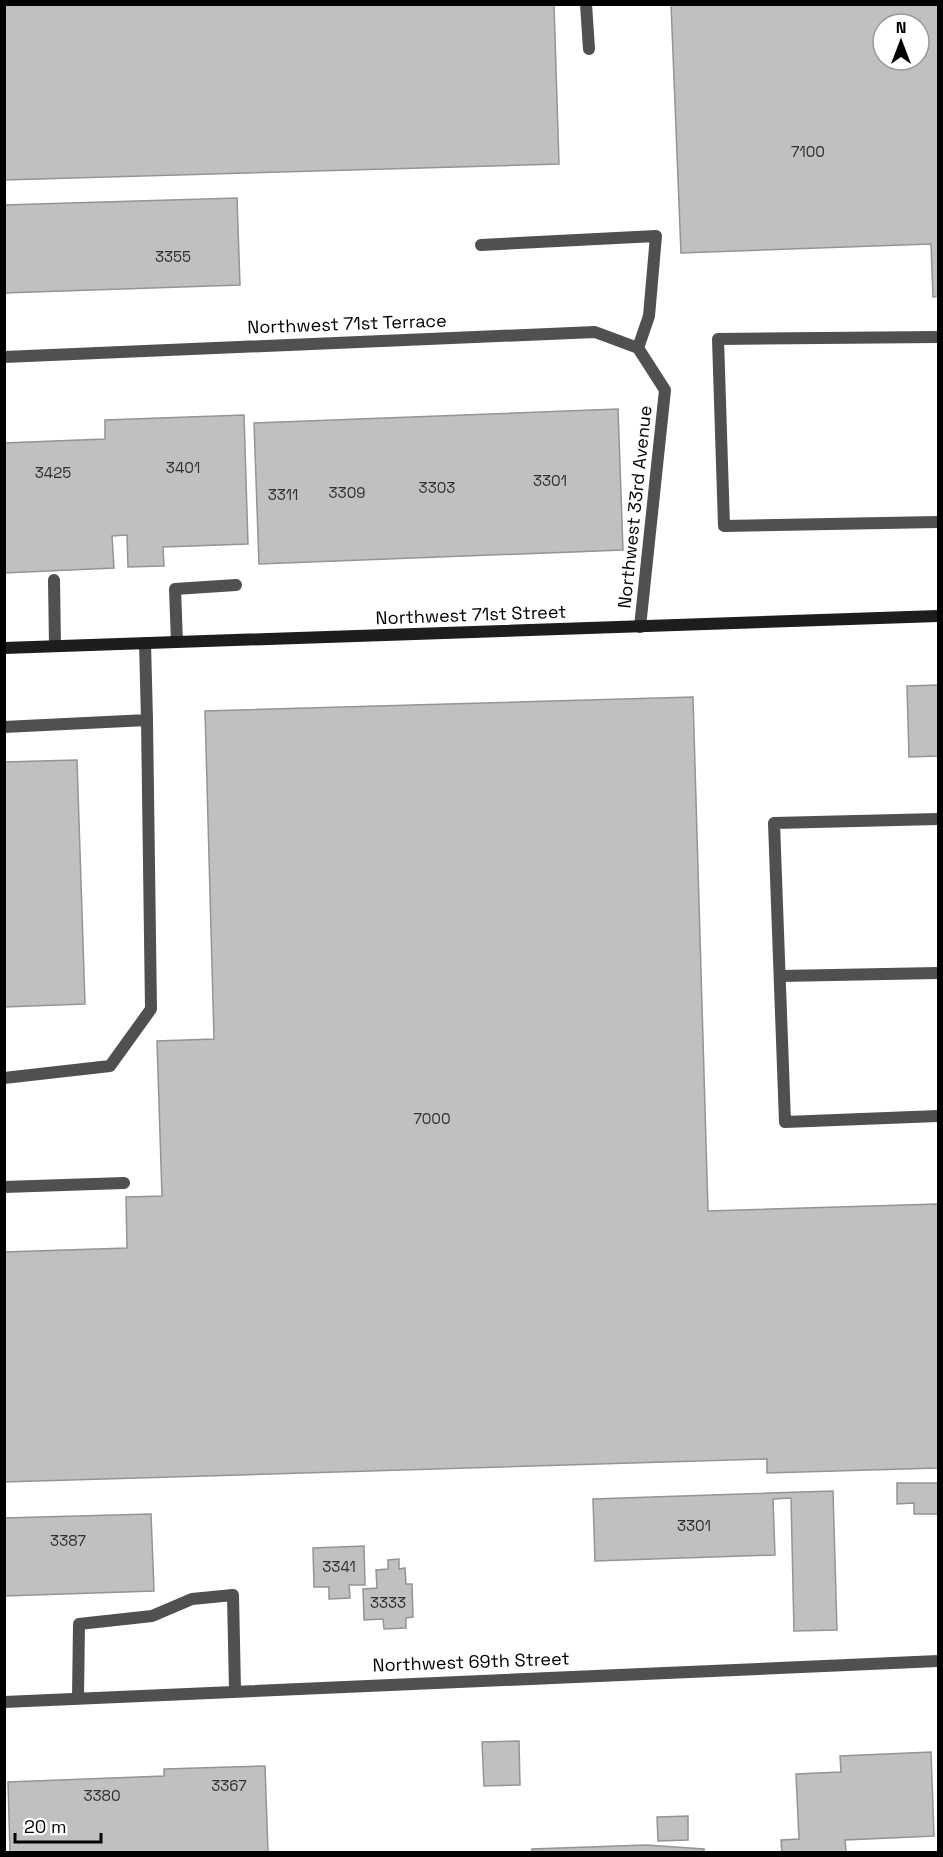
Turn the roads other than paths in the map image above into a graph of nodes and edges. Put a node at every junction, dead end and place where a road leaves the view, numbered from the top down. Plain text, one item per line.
1 (586, 4) edge
2 (589, 49) dead end
3 (482, 245) dead end
4 (939, 337) edge
5 (638, 348) junction
6 (4, 357) edge
7 (939, 522) edge
8 (54, 580) dead end
9 (236, 585) dead end
10 (939, 616) edge
11 (640, 627) junction
12 (177, 642) junction
13 (145, 643) junction
14 (55, 646) junction
15 (4, 648) edge
16 (147, 720) junction
17 (4, 727) edge
18 (939, 819) edge
19 (939, 973) edge
20 (780, 976) junction
21 (4, 1078) edge
22 (939, 1116) edge
23 (124, 1183) dead end
24 (4, 1186) edge
25 (939, 1661) edge
26 (235, 1690) junction
27 (78, 1698) junction
28 (4, 1702) edge

1 - 2 street
3 - 5 street
4 - 7 street
5 - 6 street, Northwest 71st Terrace
5 - 11 street, Northwest 33rd Avenue
8 - 14 street
9 - 12 street
10 - 11 street, Northwest 71st Street
11 - 12 street, Northwest 71st Street
12 - 13 street, Northwest 71st Street
13 - 14 street, Northwest 71st Street
13 - 16 street
14 - 15 street, Northwest 71st Street
16 - 17 street
16 - 21 street
18 - 20 street
19 - 20 street
20 - 22 street
23 - 24 street
25 - 26 street, Northwest 69th Street
26 - 27 street, Northwest 69th Street
26 - 27 street
27 - 28 street, Northwest 69th Street

